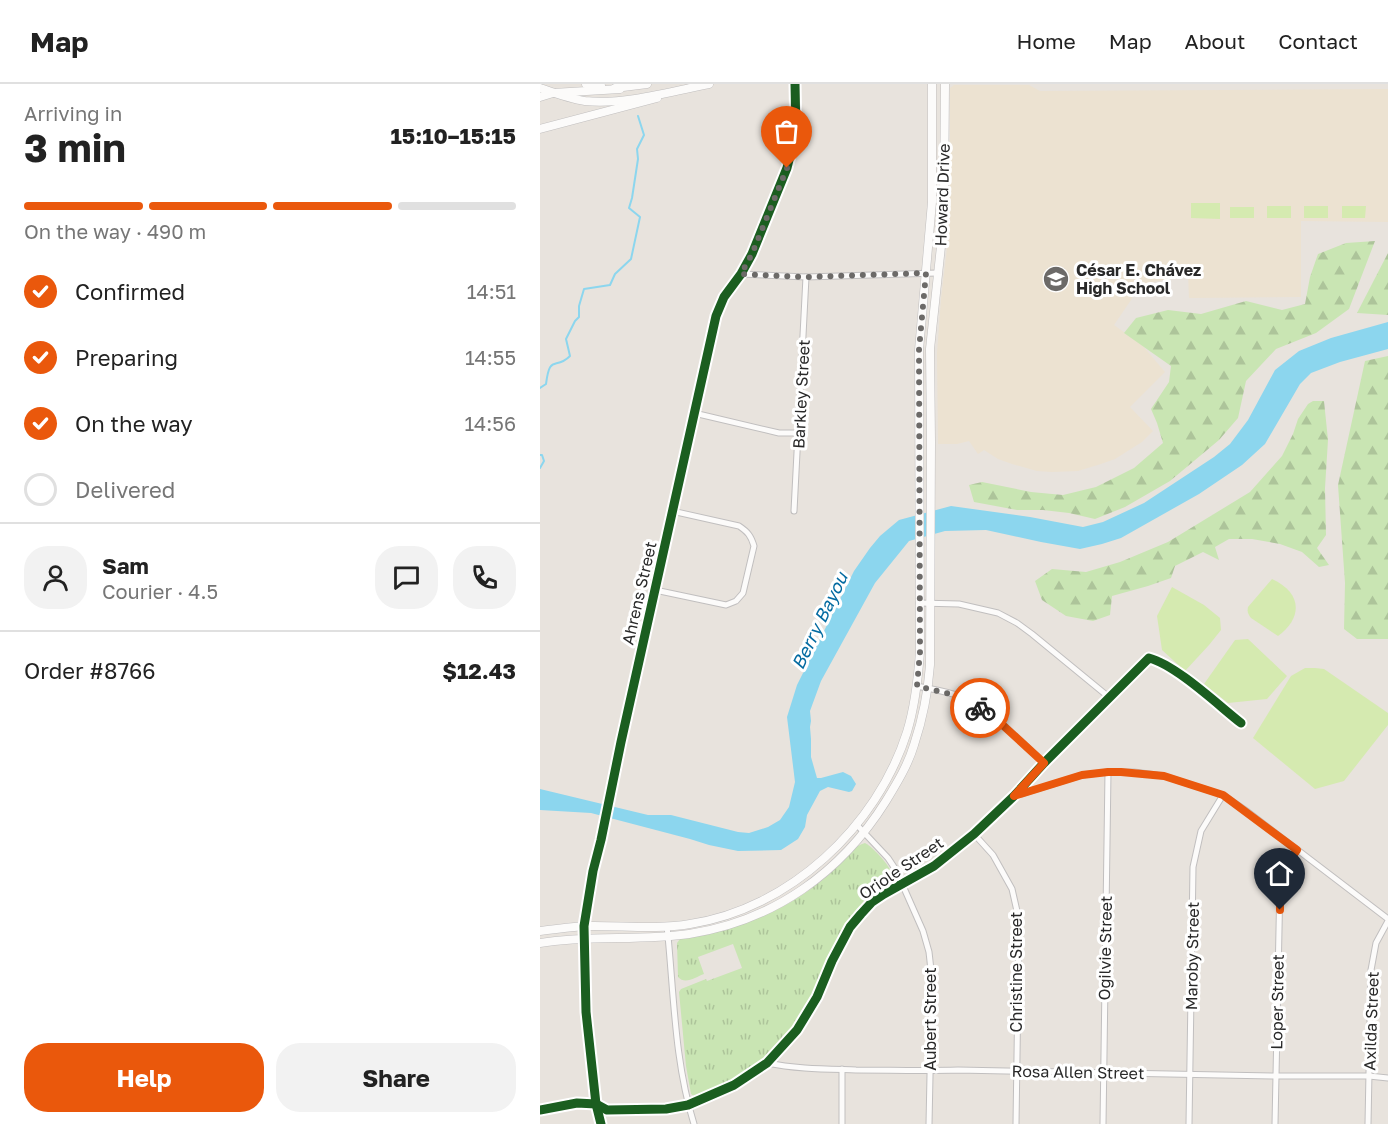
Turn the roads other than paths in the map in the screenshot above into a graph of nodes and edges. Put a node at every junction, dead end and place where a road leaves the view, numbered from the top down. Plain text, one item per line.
1 (586, 84) edge
2 (646, 84) edge
3 (709, 84) edge
4 (795, 84) edge
5 (932, 84) edge
6 (945, 84) edge
7 (700, 86) junction
8 (540, 88) edge
9 (620, 89) junction
10 (553, 93) junction
11 (540, 97) edge
12 (540, 129) edge
13 (932, 183) junction
14 (944, 183) junction
15 (926, 273) junction
16 (937, 273) junction
17 (741, 274) junction
18 (806, 277) junction
19 (930, 349) junction
20 (919, 350) junction
21 (694, 413) junction
22 (799, 433) junction
23 (919, 441) junction
24 (931, 442) junction
25 (672, 511) junction
26 (794, 511) dead end
27 (655, 590) junction
28 (919, 603) junction
29 (931, 603) junction
30 (917, 686) junction
31 (928, 688) junction
32 (1110, 698) junction
33 (1241, 723) dead end
34 (895, 762) junction
35 (1044, 763) junction
36 (906, 766) junction
37 (1108, 772) junction
38 (1223, 795) junction
39 (1014, 796) junction
40 (856, 824) junction
41 (864, 832) junction
42 (974, 834) junction
43 (1297, 850) junction
44 (903, 882) junction
45 (791, 884) junction
46 (796, 894) junction
47 (1388, 920) edge
48 (584, 926) junction
49 (668, 926) junction
50 (540, 931) edge
51 (668, 936) junction
52 (584, 938) junction
53 (540, 943) edge
54 (767, 1063) junction
55 (842, 1069) junction
56 (930, 1071) junction
57 (1016, 1071) junction
58 (1103, 1074) junction
59 (1190, 1074) junction
60 (1369, 1076) junction
61 (1276, 1077) junction
62 (1388, 1078) edge
63 (596, 1104) junction
64 (688, 1105) junction
65 (540, 1110) edge
66 (601, 1124) edge
67 (694, 1124) edge
68 (842, 1124) edge
69 (929, 1124) edge
70 (1016, 1124) edge
71 (1103, 1124) edge
72 (1189, 1124) edge
73 (1275, 1124) edge
74 (1368, 1124) edge

1 - 9 main road
2 - 9 main road
3 - 7 main road
4 - 17 street, Ahrens Street
5 - 13 main road, Howard Drive
6 - 14 main road, Howard Drive
7 - 10 main road
7 - 12 main road
8 - 10 main road
9 - 10 main road
10 - 11 main road
13 - 14 main road
13 - 15 main road, Howard Drive
14 - 16 main road, Howard Drive
15 - 16 street
15 - 18 street
15 - 20 main road, Howard Drive
16 - 19 main road, Howard Drive
17 - 18 street
17 - 21 street, Ahrens Street
18 - 22 street, Barkley Street
19 - 20 main road
19 - 24 main road, Howard Drive
20 - 23 main road, Howard Drive
21 - 22 street
21 - 25 street, Ahrens Street
22 - 26 street, Barkley Street
23 - 24 main road
23 - 28 main road, Howard Drive
24 - 29 main road, Howard Drive
25 - 27 street, Ahrens Street
25 - 27 street
27 - 48 street, Ahrens Street
28 - 29 street
28 - 30 main road, Howard Drive
29 - 31 main road, Howard Drive
29 - 32 street
30 - 31 street
30 - 34 main road, Howard Drive
31 - 35 street
31 - 36 main road, Howard Drive
32 - 33 street, Oriole Street
32 - 35 street, Oriole Street
34 - 36 main road
34 - 40 main road, Howard Drive
35 - 39 street, Oriole Street
36 - 41 main road, Howard Drive
37 - 38 street
37 - 39 street
37 - 58 street, Ogilvie Street
38 - 43 street
38 - 59 street, Maroby Street
39 - 42 street, Oriole Street
40 - 41 street, Aubert Street
40 - 45 main road, Howard Drive
41 - 44 street, Aubert Street
41 - 46 main road, Howard Drive
42 - 44 street, Oriole Street
42 - 57 street, Christine Street
43 - 47 street
43 - 61 street, Loper Street
44 - 54 street, Oriole Street
44 - 56 street, Aubert Street
45 - 46 main road
45 - 49 main road, Howard Drive
46 - 51 main road, Howard Drive
47 - 60 street, Axilda Street
48 - 49 main road, Howard Drive
48 - 50 main road, Howard Drive
48 - 52 street, Ahrens Street
49 - 51 street
51 - 52 main road, Howard Drive
51 - 64 street
52 - 53 main road, Howard Drive
52 - 63 street, Ahrens Street
54 - 55 street, Rosa Allen Street
54 - 64 street, Oriole Street
55 - 56 street, Rosa Allen Street
55 - 68 street
56 - 57 street, Rosa Allen Street
56 - 69 street, Aubert Street
57 - 58 street, Rosa Allen Street
57 - 70 street, Christine Street
58 - 59 street, Rosa Allen Street
58 - 71 street, Ogilvie Street
59 - 61 street, Rosa Allen Street
59 - 72 street, Maroby Street
60 - 61 street, Rosa Allen Street
60 - 62 street, Rosa Allen Street
60 - 74 street, Axilda Street
61 - 73 street, Loper Street
63 - 64 street, Oriole Street
63 - 65 street, Oriole Street
63 - 66 street, Ahrens Street
64 - 67 street

